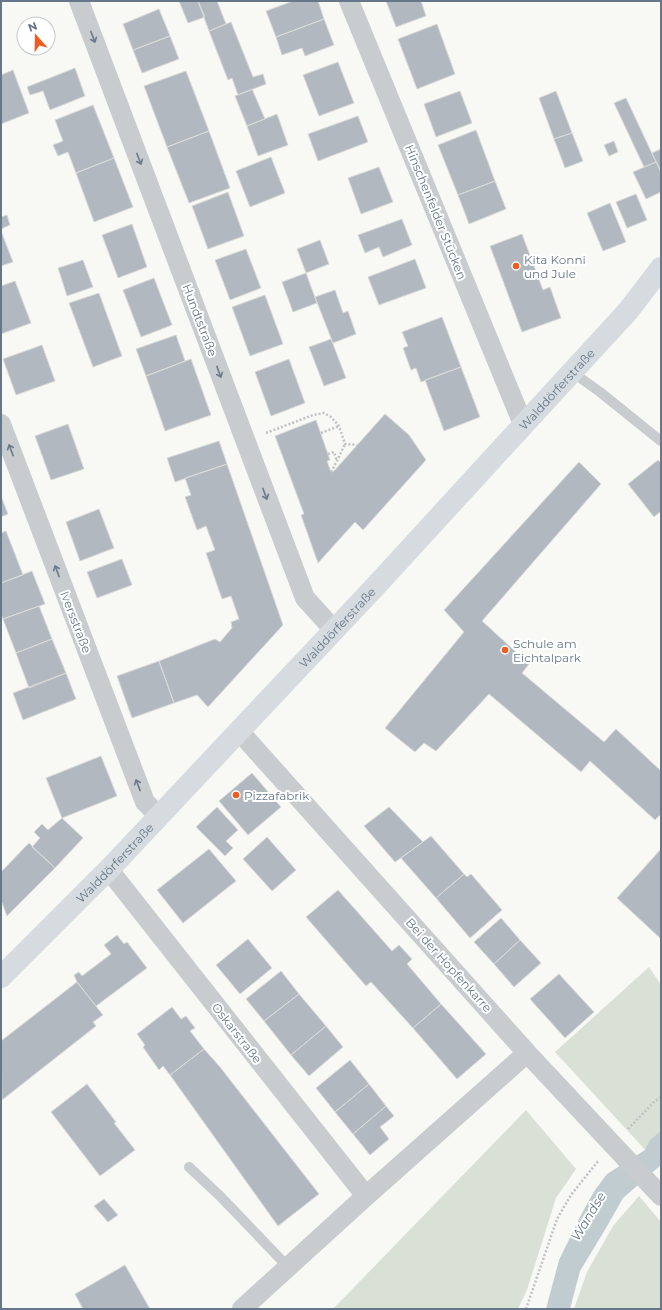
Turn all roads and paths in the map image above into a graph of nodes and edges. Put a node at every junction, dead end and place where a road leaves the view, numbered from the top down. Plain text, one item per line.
1 (79, 1) edge
2 (349, 1) edge
3 (661, 268) edge
4 (572, 372) junction
5 (1, 424) edge
6 (524, 424) junction
7 (339, 426) junction
8 (320, 433) dead end
9 (245, 440) junction
10 (661, 441) edge
11 (345, 444) junction
12 (357, 445) dead end
13 (328, 454) dead end
14 (337, 461) junction
15 (331, 472) dead end
16 (334, 630) junction
17 (240, 732) junction
18 (159, 816) junction
19 (108, 870) junction
20 (3, 970) edge
21 (527, 1053) junction
22 (661, 1097) edge
23 (617, 1150) junction
24 (189, 1167) dead end
25 (659, 1194) edge
26 (366, 1196) junction
27 (288, 1267) junction
28 (242, 1309) edge
29 (526, 1309) edge

1 -> 9 street, Hundtstraße
2 - 6 street, Hinschenfelder Stücken
3 - 4 street, Walddörferstraße
4 - 6 street, Walddörferstraße
4 - 10 lane
18 -> 5 street, Iversstraße
6 - 16 street, Walddörferstraße
7 - 8 path
7 - 9 path
7 - 11 path
9 -> 16 street, Hundtstraße
11 - 12 path
11 - 14 path
13 - 14 path
14 - 15 path
16 - 17 street, Walddörferstraße
17 - 18 street, Walddörferstraße
17 - 21 street, Bei der Hopfenkarre
18 - 19 street, Walddörferstraße
19 - 20 street, Walddörferstraße
19 - 26 street, Oskarstraße
21 - 23 street, Bei der Hopfenkarre
21 - 26 street
22 - 23 path
23 - 25 street, Bei der Hopfenkarre
23 - 29 path
24 - 27 lane
26 - 27 street
27 - 28 street

